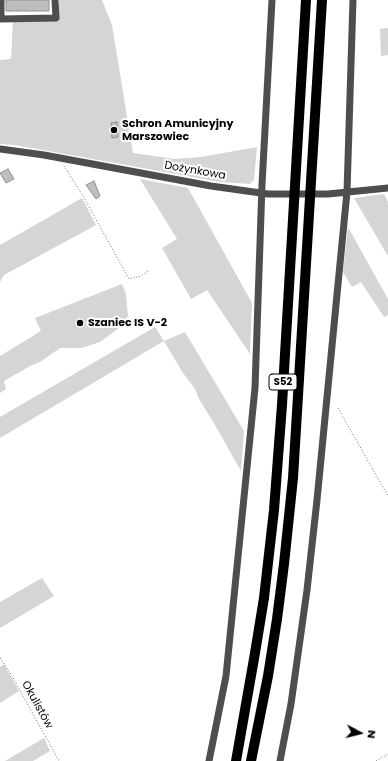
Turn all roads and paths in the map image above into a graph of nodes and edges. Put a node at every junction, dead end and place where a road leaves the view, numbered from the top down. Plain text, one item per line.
1 (1, 0) edge
2 (56, 0) edge
3 (272, 0) edge
4 (306, 0) edge
5 (322, 0) edge
6 (353, 0) edge
7 (1, 19) edge
8 (0, 149) edge
9 (58, 158) junction
10 (388, 188) edge
11 (347, 192) junction
12 (261, 193) junction
13 (148, 271) dead end
14 (338, 408) dead end
15 (388, 496) edge
16 (0, 658) edge
17 (388, 754) edge
18 (59, 761) edge
19 (209, 761) edge
20 (236, 761) edge
21 (251, 761) edge
22 (280, 761) edge
23 (376, 761) edge

1 - 7 street
2 - 7 street
3 - 12 street
4 - 20 highway, S52
5 - 21 highway, S52
6 - 11 street
8 - 9 street, Dożynkowa
9 - 12 street, Dożynkowa
9 - 13 path
10 - 11 street, Dożynkowa
11 - 12 street, Dożynkowa
11 - 22 street
12 - 19 street
14 - 15 path
16 - 18 path, Okulistów
17 - 23 path

